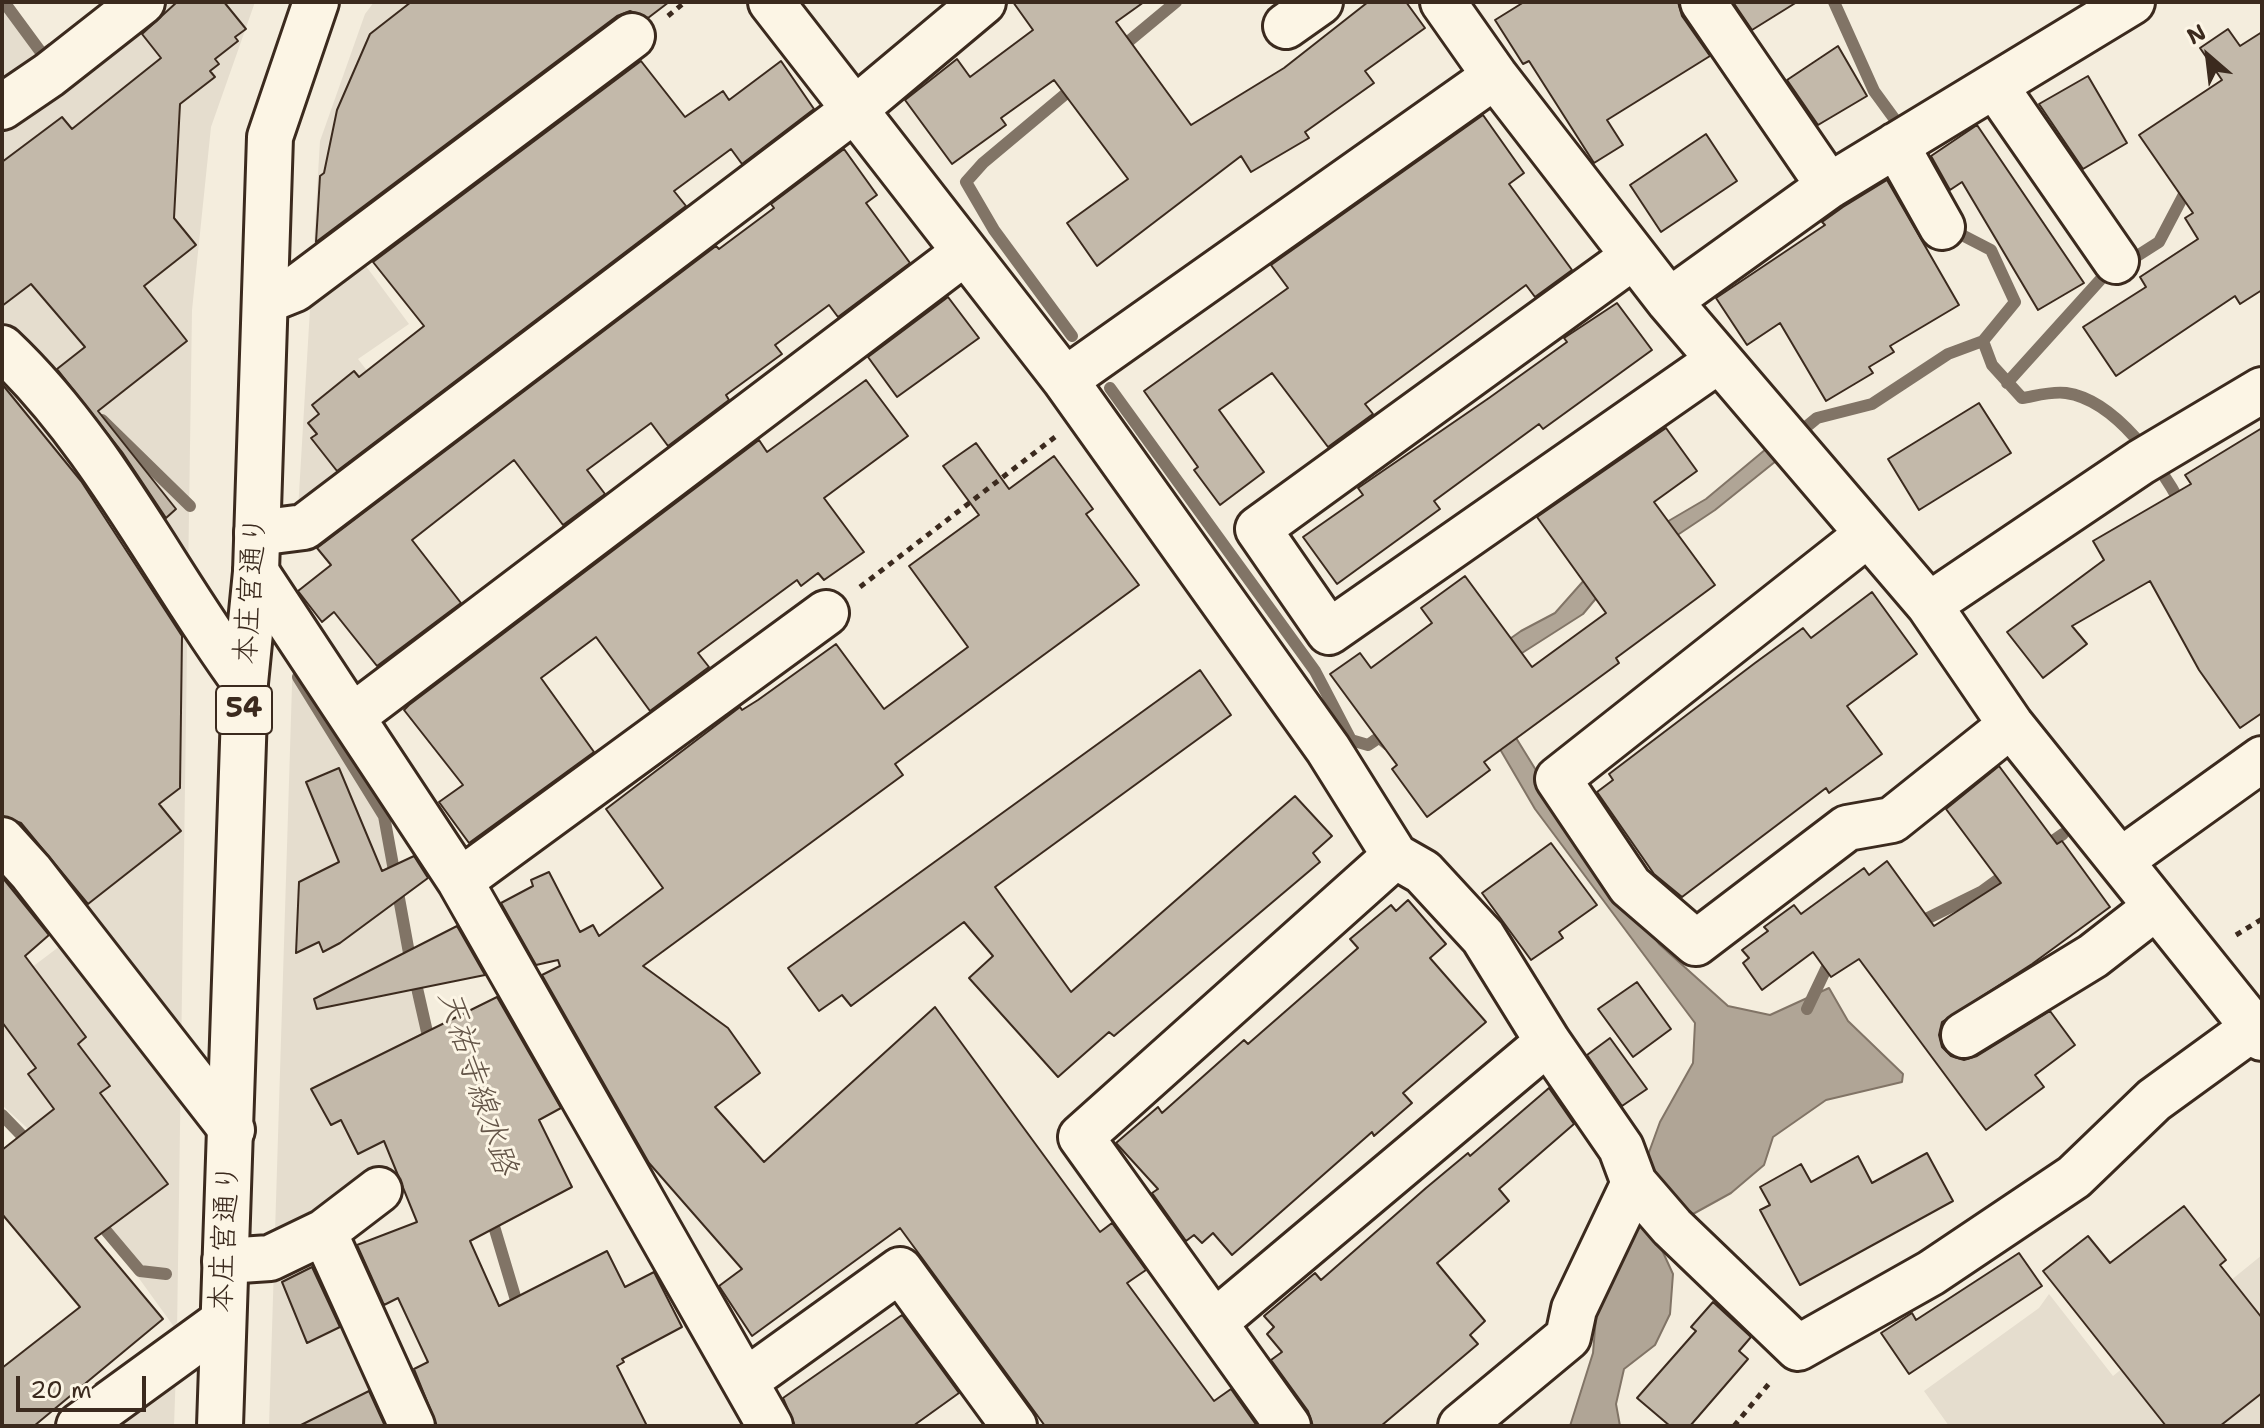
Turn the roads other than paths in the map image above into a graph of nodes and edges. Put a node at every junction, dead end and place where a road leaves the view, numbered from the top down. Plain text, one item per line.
1 (142, 2) edge
2 (316, 2) edge
3 (771, 2) edge
4 (983, 2) edge
5 (1443, 2) edge
6 (1703, 2) edge
7 (2132, 2) edge
8 (632, 36) dead end
9 (1495, 76) junction
10 (1995, 86) junction
11 (2, 107) edge
12 (854, 110) junction
13 (1907, 139) junction
14 (1829, 186) junction
15 (1942, 227) dead end
16 (964, 253) junction
17 (1634, 256) junction
18 (2116, 261) dead end
19 (265, 301) junction
20 (1669, 301) junction
21 (2, 348) edge
22 (1719, 360) junction
23 (2262, 390) edge
24 (1076, 396) junction
25 (1868, 534) junction
26 (257, 552) junction
27 (1929, 605) junction
28 (826, 613) road end
29 (245, 683) junction
30 (353, 716) junction
31 (2011, 725) junction
32 (2262, 759) edge
33 (2, 840) edge
34 (1395, 856) junction
35 (2120, 861) junction
36 (460, 881) junction
37 (2156, 907) junction
38 (2257, 1033) edge
39 (1964, 1035) dead end
40 (1548, 1042) junction
41 (232, 1130) junction
42 (379, 1190) dead end
43 (1652, 1204) junction
44 (324, 1232) junction
45 (225, 1261) junction
46 (222, 1322) junction
47 (1215, 1322) junction
48 (747, 1380) junction
49 (79, 1426) edge
50 (220, 1426) edge
51 (412, 1426) edge
52 (770, 1426) edge
53 (1014, 1426) edge
54 (1288, 1426) edge
55 (1461, 1426) edge

1 - 11 street
2 - 19 street, 本庄宮通り / 54
3 - 12 street
4 - 12 street
5 - 9 street
6 - 14 street
7 - 10 street
8 - 19 street
9 - 17 street
9 - 24 street
10 - 13 street
10 - 18 street
12 - 16 street
12 - 26 street
13 - 14 street
13 - 15 street
14 - 20 street
16 - 24 street
16 - 30 street
17 - 20 street
17 - 22 street
19 - 26 street, 本庄宮通り / 54
20 - 22 street
21 - 29 street
22 - 25 street
23 - 27 street
24 - 34 street
25 - 27 street
25 - 31 street
26 - 29 street, 本庄宮通り / 54
26 - 30 street
27 - 31 street
28 - 36 street
29 - 41 street, 本庄宮通り / 54
30 - 36 street
31 - 35 street
32 - 35 street
33 - 41 street
34 - 40 street
34 - 47 street
35 - 37 street
36 - 48 street
37 - 38 street
37 - 39 street
38 - 43 street
40 - 43 street
40 - 47 street
41 - 45 street, 本庄宮通り / 54
42 - 44 street
43 - 55 street
44 - 45 street
44 - 51 street
45 - 46 street, 本庄宮通り / 54
46 - 49 street
46 - 50 street, 本庄宮通り / 54
47 - 54 street
48 - 52 street
48 - 53 street

